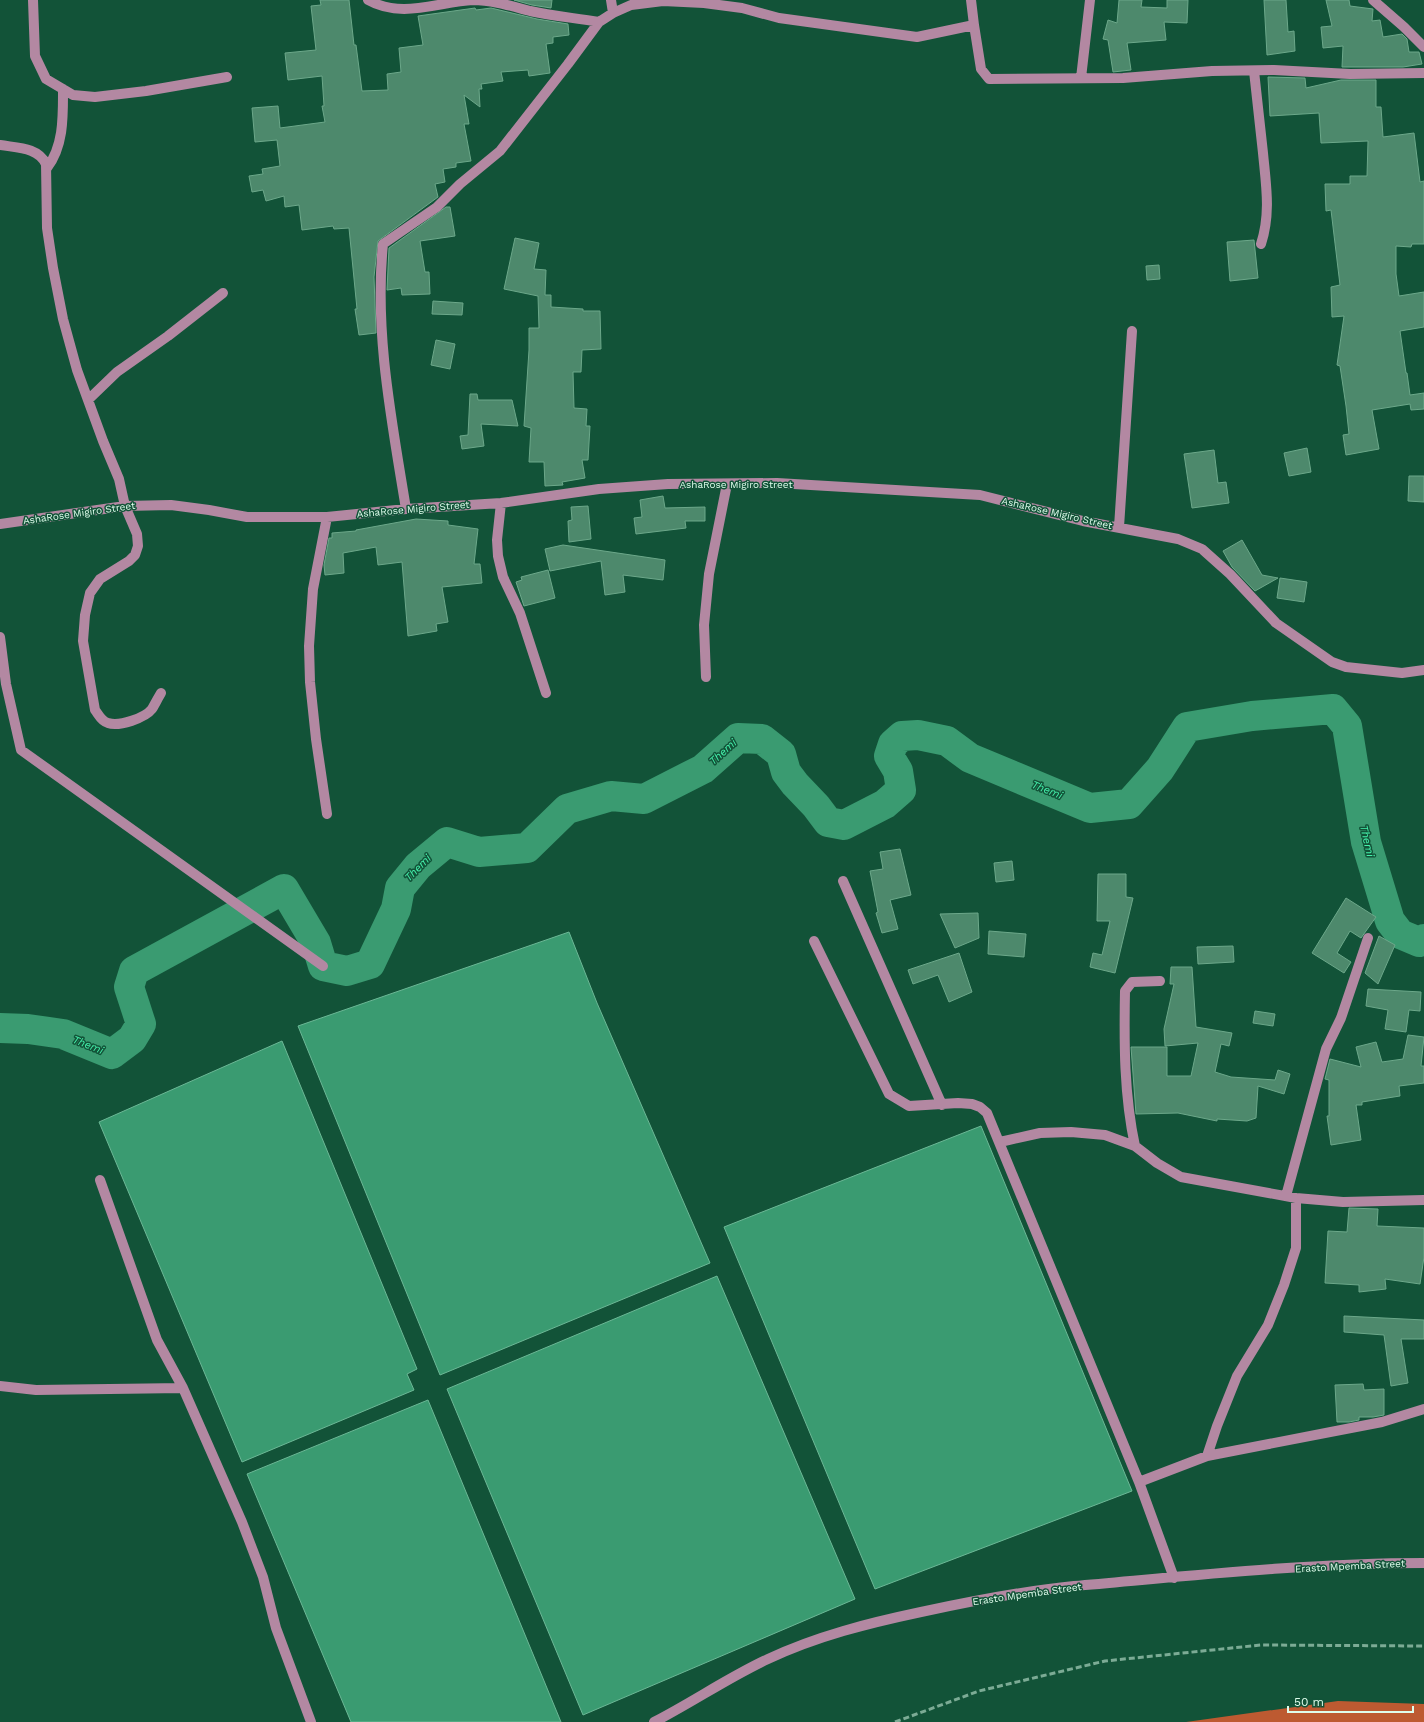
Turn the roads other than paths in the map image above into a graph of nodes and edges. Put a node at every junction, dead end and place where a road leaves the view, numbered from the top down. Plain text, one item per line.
1 (33, 0) edge
2 (368, 0) edge
3 (611, 0) edge
4 (971, 0) edge
5 (1090, 0) edge
6 (1373, 0) edge
7 (496, 1) edge
8 (613, 13) junction
9 (599, 22) junction
10 (974, 25) junction
11 (1424, 47) edge
12 (1254, 70) junction
13 (1424, 73) edge
14 (227, 77) dead end
15 (1081, 78) junction
16 (63, 89) junction
17 (0, 145) edge
18 (47, 168) junction
19 (1261, 244) dead end
20 (223, 293) dead end
21 (1132, 331) dead end
22 (89, 399) junction
23 (727, 484) junction
24 (501, 503) junction
25 (124, 506) junction
26 (406, 509) junction
27 (327, 517) junction
28 (0, 524) edge
29 (1119, 527) junction
30 (0, 637) edge
31 (1424, 670) edge
32 (706, 677) dead end
33 (161, 693) dead end
34 (546, 693) dead end
35 (327, 814) dead end
36 (843, 881) dead end
37 (1368, 938) dead end
38 (814, 941) dead end
39 (323, 966) dead end
40 (1160, 981) dead end
41 (942, 1105) junction
42 (1000, 1142) junction
43 (1135, 1146) junction
44 (100, 1180) dead end
45 (1291, 1197) junction
46 (1424, 1200) edge
47 (0, 1386) edge
48 (183, 1388) junction
49 (1424, 1409) edge
50 (1207, 1456) junction
51 (1139, 1482) junction
52 (1424, 1563) edge
53 (1174, 1578) junction
54 (311, 1722) edge
55 (654, 1722) edge

1 - 16 street
2 - 7 street
3 - 8 street
4 - 10 street
5 - 15 street
6 - 11 street
7 - 9 street
8 - 9 street
8 - 10 street
9 - 26 street
10 - 15 street
12 - 13 street
12 - 15 street
12 - 19 street
14 - 16 street
16 - 18 street
17 - 18 street
18 - 22 street
20 - 22 street
21 - 29 street
22 - 25 street
23 - 24 street, AshaRose Migiro Street
23 - 29 street, AshaRose Migiro Street
23 - 32 street
24 - 26 street, AshaRose Migiro Street
24 - 34 street
25 - 27 street, AshaRose Migiro Street
25 - 28 street, AshaRose Migiro Street
25 - 33 street
26 - 27 street, AshaRose Migiro Street
27 - 35 street
29 - 31 street, AshaRose Migiro Street
30 - 39 street
36 - 41 street
37 - 45 street
38 - 41 street
40 - 43 street
41 - 42 street
42 - 43 street
42 - 51 street
43 - 45 street
44 - 48 street
45 - 46 street
45 - 50 street
47 - 48 street
48 - 54 street
49 - 50 street
50 - 51 street
51 - 53 street
52 - 53 street, Erasto Mpemba Street
53 - 55 street, Erasto Mpemba Street

